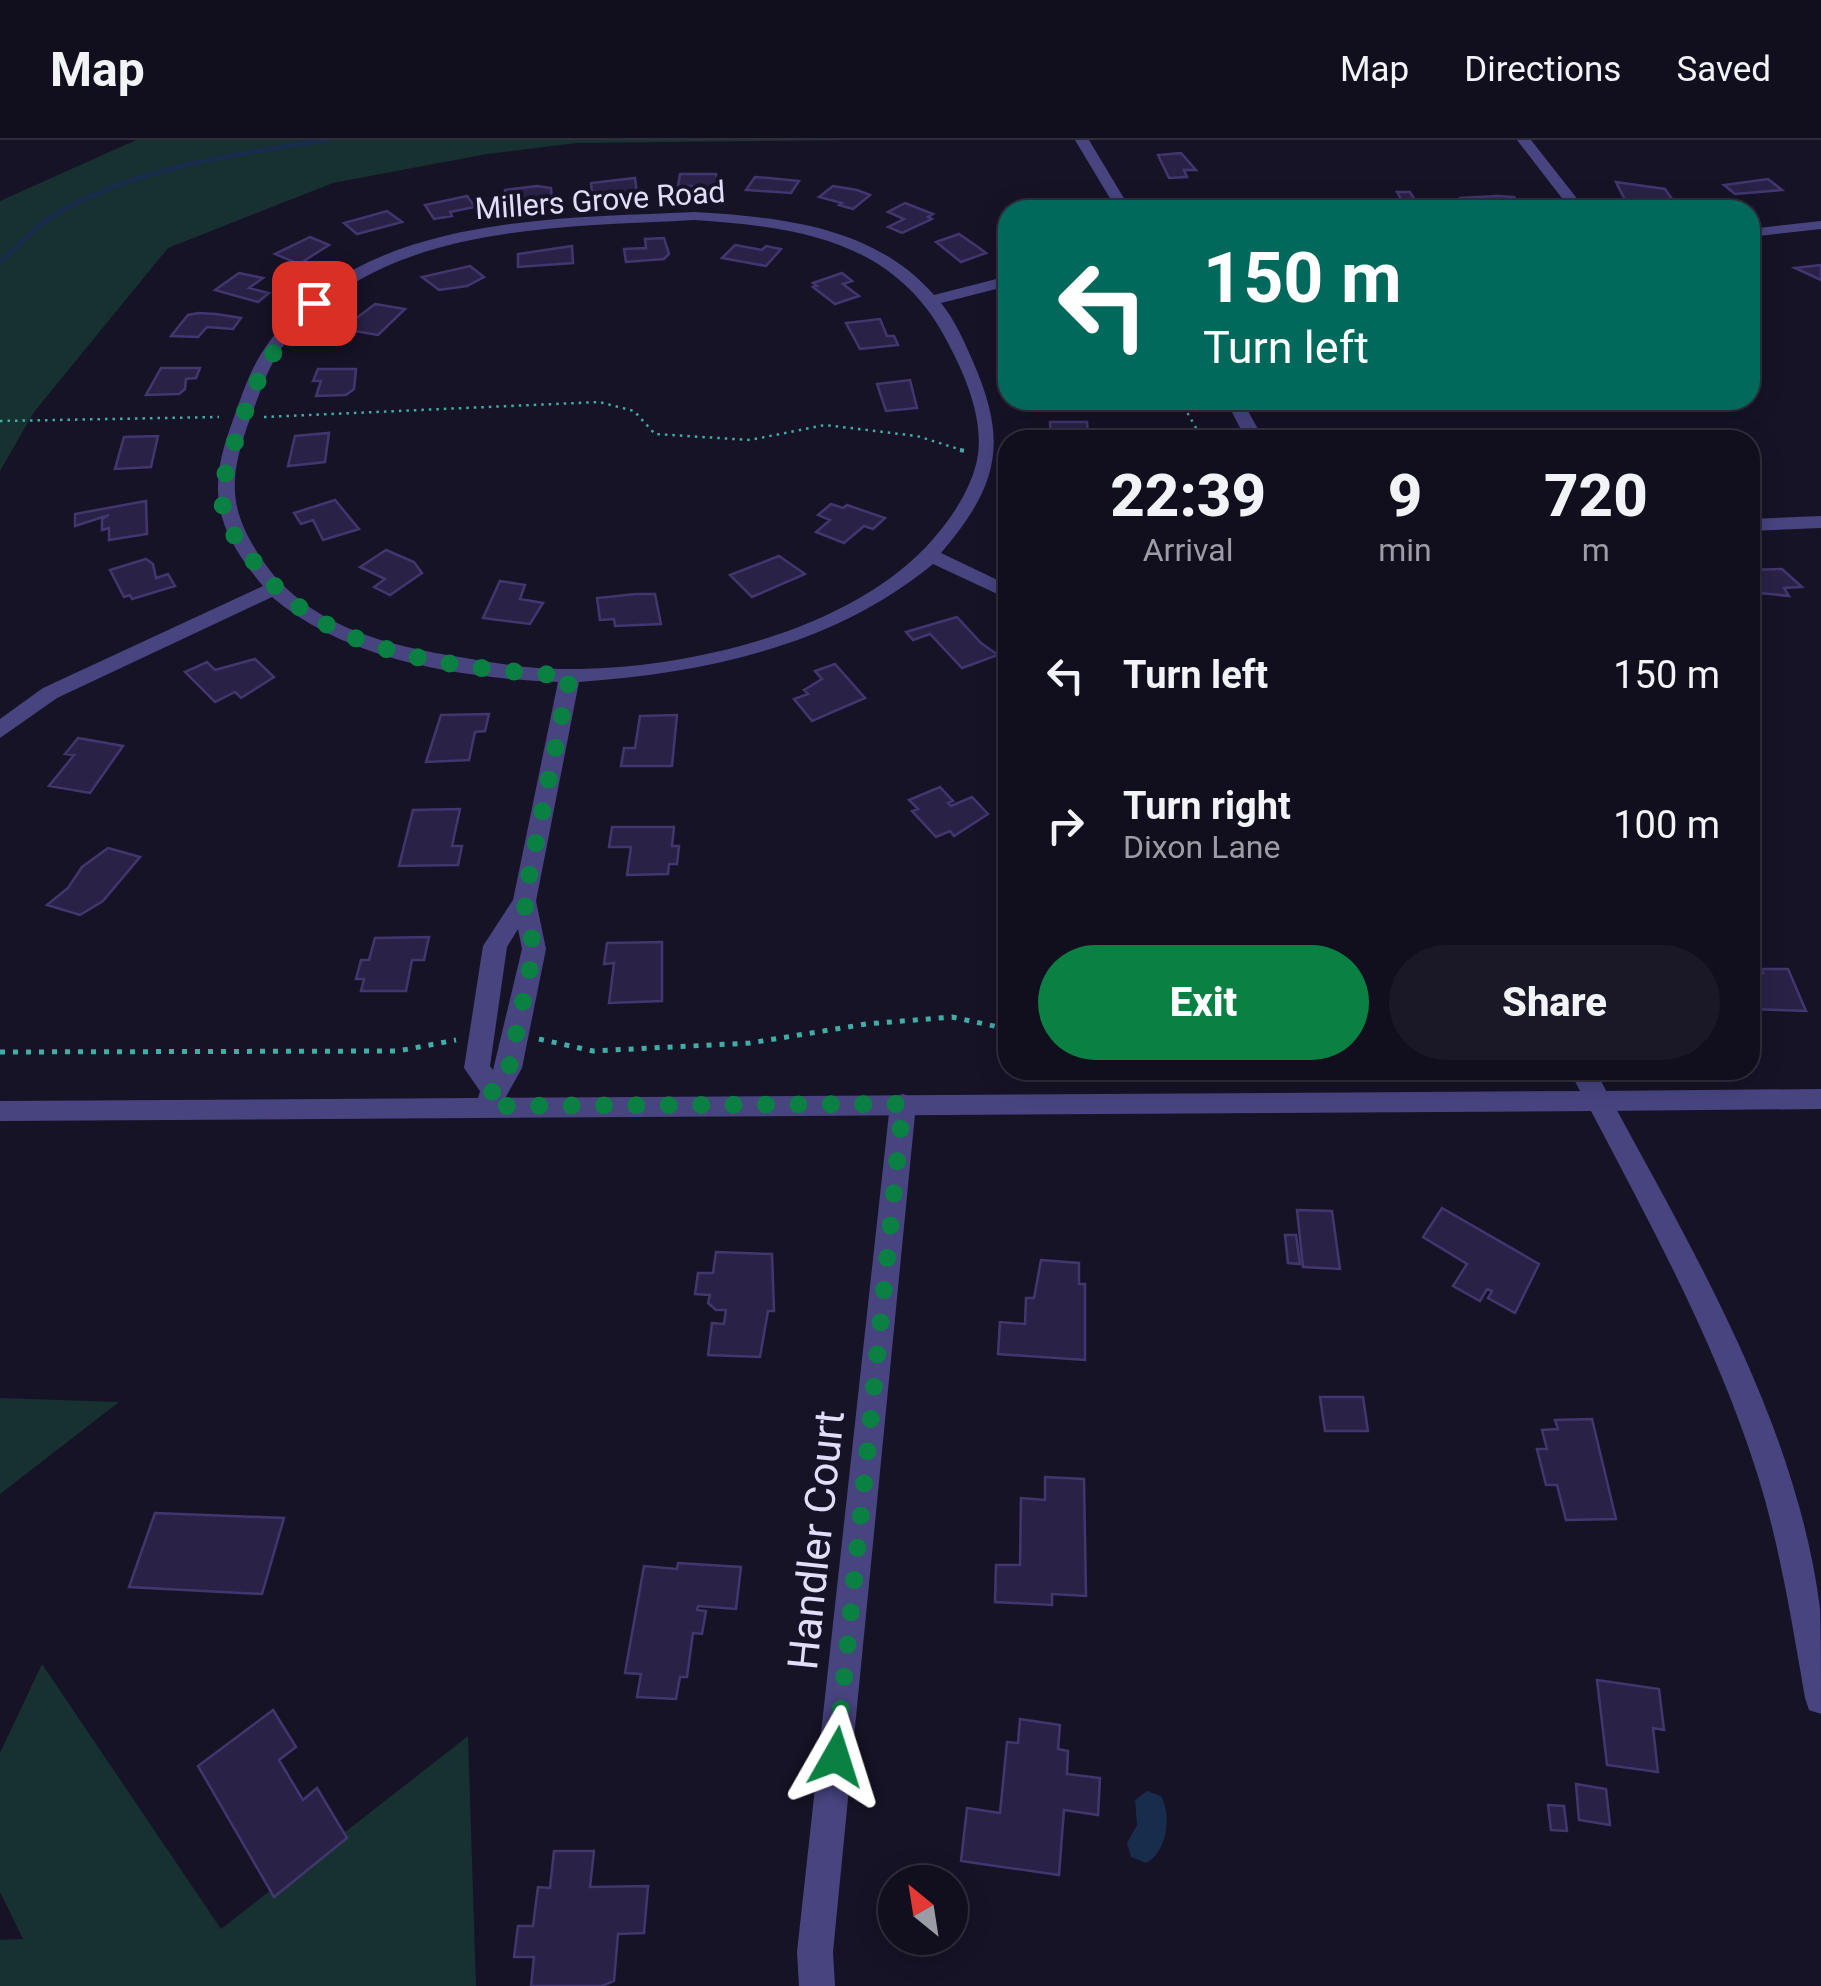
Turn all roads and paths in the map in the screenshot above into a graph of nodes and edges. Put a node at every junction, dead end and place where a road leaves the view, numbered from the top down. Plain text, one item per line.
1 (1082, 140) edge
2 (1524, 140) edge
3 (1118, 200) edge
4 (1571, 200) edge
5 (1821, 225) edge
6 (1760, 232) edge
7 (998, 284) edge
8 (934, 300) junction
9 (227, 417) dead end
10 (256, 417) dead end
11 (0, 421) edge
12 (965, 451) dead end
13 (1821, 522) edge
14 (1760, 525) edge
15 (934, 556) junction
16 (998, 588) edge
17 (273, 589) junction
18 (570, 676) junction
19 (0, 731) edge
20 (524, 901) junction
21 (998, 1027) edge
22 (531, 1037) dead end
23 (466, 1038) dead end
24 (0, 1052) edge
25 (1587, 1080) edge
26 (491, 1097) junction
27 (1821, 1098) edge
28 (1598, 1100) junction
29 (903, 1104) junction
30 (0, 1110) edge
31 (1821, 1698) edge
32 (817, 1986) edge

1 - 3 street
2 - 4 street
5 - 6 street
7 - 8 street
8 - 15 street, Millers Grove Road
8 - 17 street, Millers Grove Road
9 - 11 path
10 - 12 path
13 - 14 street
15 - 16 street
15 - 18 street, Millers Grove Road
17 - 18 street, Millers Grove Road
17 - 19 street
18 - 20 street
20 - 26 street
20 - 26 street
21 - 22 path
23 - 24 path
25 - 28 street
26 - 29 street
26 - 30 street
27 - 28 street
28 - 29 street
28 - 31 street
29 - 32 street, Handler Court

